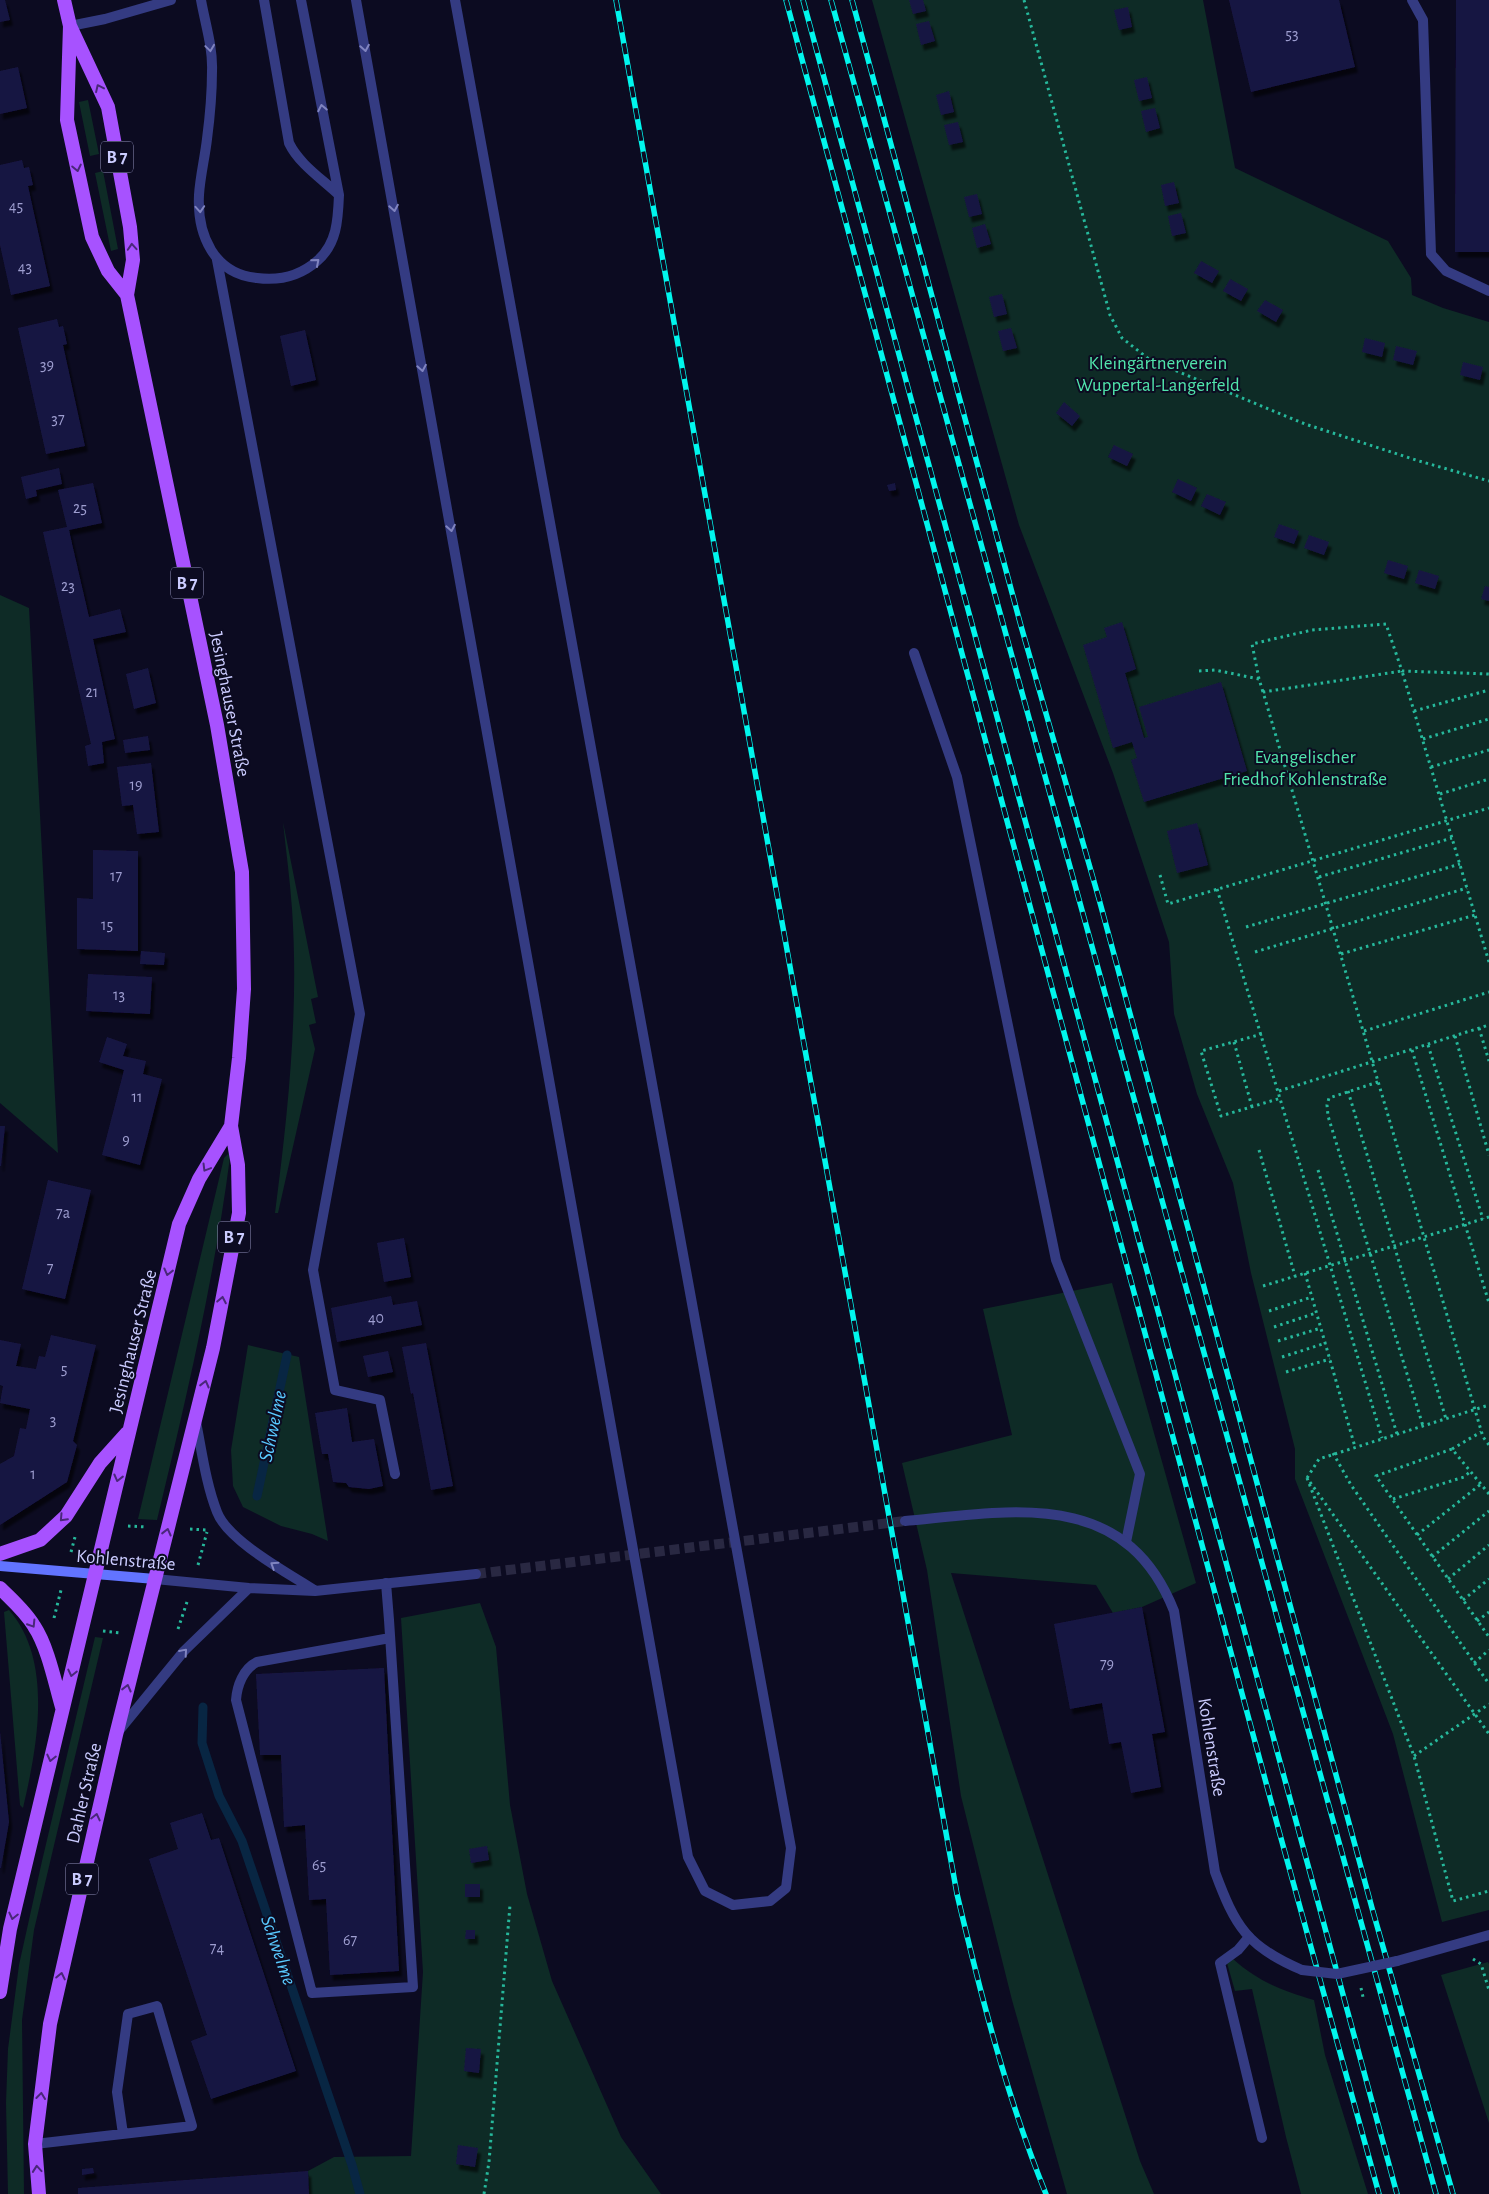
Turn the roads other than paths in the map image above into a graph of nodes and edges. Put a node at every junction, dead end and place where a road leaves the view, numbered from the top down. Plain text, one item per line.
1 (64, 0) edge
2 (171, 0) edge
3 (201, 0) edge
4 (264, 0) edge
5 (301, 0) edge
6 (356, 0) edge
7 (456, 0) edge
8 (1412, 0) edge
9 (70, 26) junction
10 (339, 195) junction
11 (217, 260) junction
12 (1489, 291) edge
13 (127, 295) junction
14 (914, 653) dead end
15 (231, 1126) junction
16 (196, 1419) junction
17 (130, 1431) junction
18 (395, 1474) dead end
19 (905, 1521) tunnel mouth
20 (1126, 1542) junction
21 (0, 1554) edge
22 (0, 1566) edge
23 (95, 1574) junction
24 (476, 1574) tunnel mouth
25 (154, 1580) junction
26 (386, 1583) junction
27 (0, 1588) edge
28 (249, 1588) junction
29 (315, 1591) junction
30 (390, 1638) junction
31 (62, 1710) junction
32 (116, 1735) junction
33 (1489, 1935) edge
34 (1249, 1937) junction
35 (0, 1992) edge
36 (123, 2134) junction
37 (1262, 2138) dead end
38 (35, 2144) junction
39 (39, 2194) edge

1 - 9 main road, Jesinghauser Straße / B 7
2 - 9 street
3 -> 11 street
4 - 10 street
10 -> 5 street
6 -> 7 street
8 - 12 street
13 -> 9 main road, Jesinghauser Straße / B 7
9 -> 13 main road, Jesinghauser Straße / B 7
11 -> 10 street
11 - 18 street
13 - 15 main road, Jesinghauser Straße / B 7
14 - 20 street
16 -> 15 main road, Jesinghauser Straße / B 7
15 -> 17 main road, Jesinghauser Straße / B 7
25 -> 16 main road, Jesinghauser Straße / B 7
29 -> 16 street
17 -> 21 main road
17 -> 23 main road, Jesinghauser Straße / B 7
19 - 20 street, Kohlenstraße
20 - 34 street, Kohlenstraße
22 - 23 main road, Kohlenstraße
23 - 25 main road, Kohlenstraße
23 -> 31 main road, Dahler Straße / B 7
24 - 26 street, Kohlenstraße
25 - 28 street, Kohlenstraße
32 -> 25 main road, Dahler Straße / B 7
26 - 29 street, Kohlenstraße
26 - 30 street
27 -> 31 main road
28 - 29 street, Kohlenstraße
32 -> 28 street
30 - 30 street
31 -> 35 main road, Dahler Straße / B 7
38 -> 32 main road, Dahler Straße / B 7
33 - 34 street, Kohlenstraße, bridge
34 - 37 street
36 - 36 street
36 - 38 street
39 -> 38 main road, Dahler Straße / B 7

